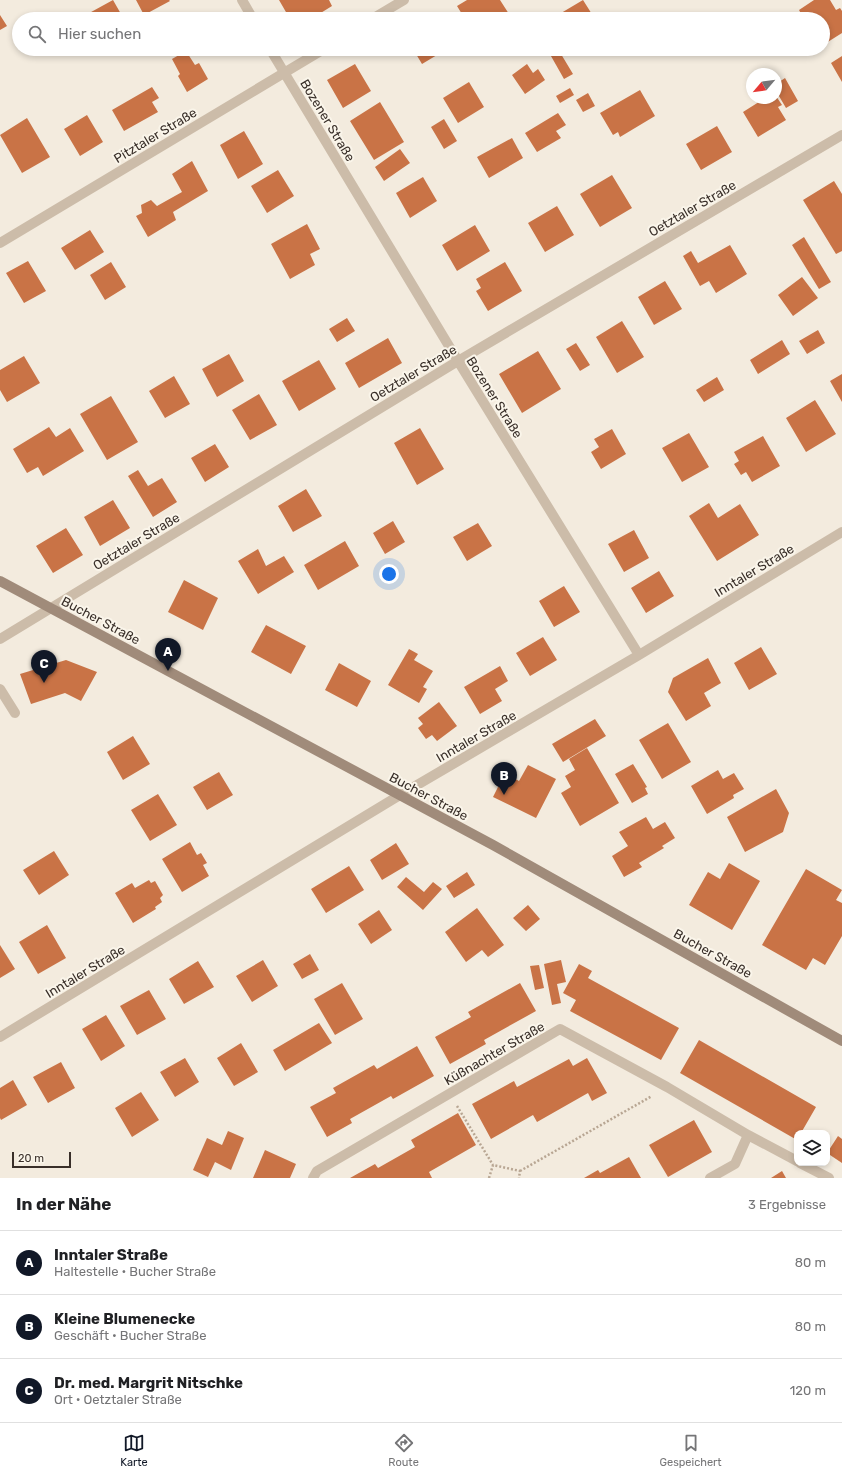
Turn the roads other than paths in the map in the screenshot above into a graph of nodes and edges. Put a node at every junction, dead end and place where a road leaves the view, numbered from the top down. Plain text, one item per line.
1 (242, 0) edge
2 (404, 0) edge
3 (249, 12) edge
4 (384, 12) edge
5 (274, 56) edge
6 (313, 56) edge
7 (285, 74) junction
8 (842, 135) edge
9 (0, 243) edge
10 (458, 361) junction
11 (842, 532) edge
12 (0, 581) edge
13 (51, 608) junction
14 (0, 638) edge
15 (639, 655) junction
16 (0, 689) edge
17 (15, 713) dead end
18 (400, 795) junction
19 (0, 1038) edge
20 (842, 1040) edge
21 (748, 1135) junction
22 (794, 1159) edge
23 (806, 1166) edge
24 (313, 1178) edge
25 (710, 1178) edge
26 (828, 1178) edge

1 - 3 street
2 - 4 street
5 - 7 street, Bozener Straße
6 - 7 street, Pitztaler Straße
7 - 9 street, Pitztaler Straße
7 - 10 street, Bozener Straße
8 - 10 street, Oetztaler Straße
10 - 13 street, Oetztaler Straße
10 - 15 street, Bozener Straße
11 - 15 street, Inntaler Straße
12 - 13 main road, Bucher Straße
13 - 14 street, Oetztaler Straße
13 - 18 main road, Bucher Straße
15 - 18 street, Inntaler Straße
16 - 17 street
18 - 19 street, Inntaler Straße
18 - 20 main road, Bucher Straße
21 - 22 street, Küßnachter Straße
21 - 24 street, Küßnachter Straße
21 - 25 street
23 - 26 street

